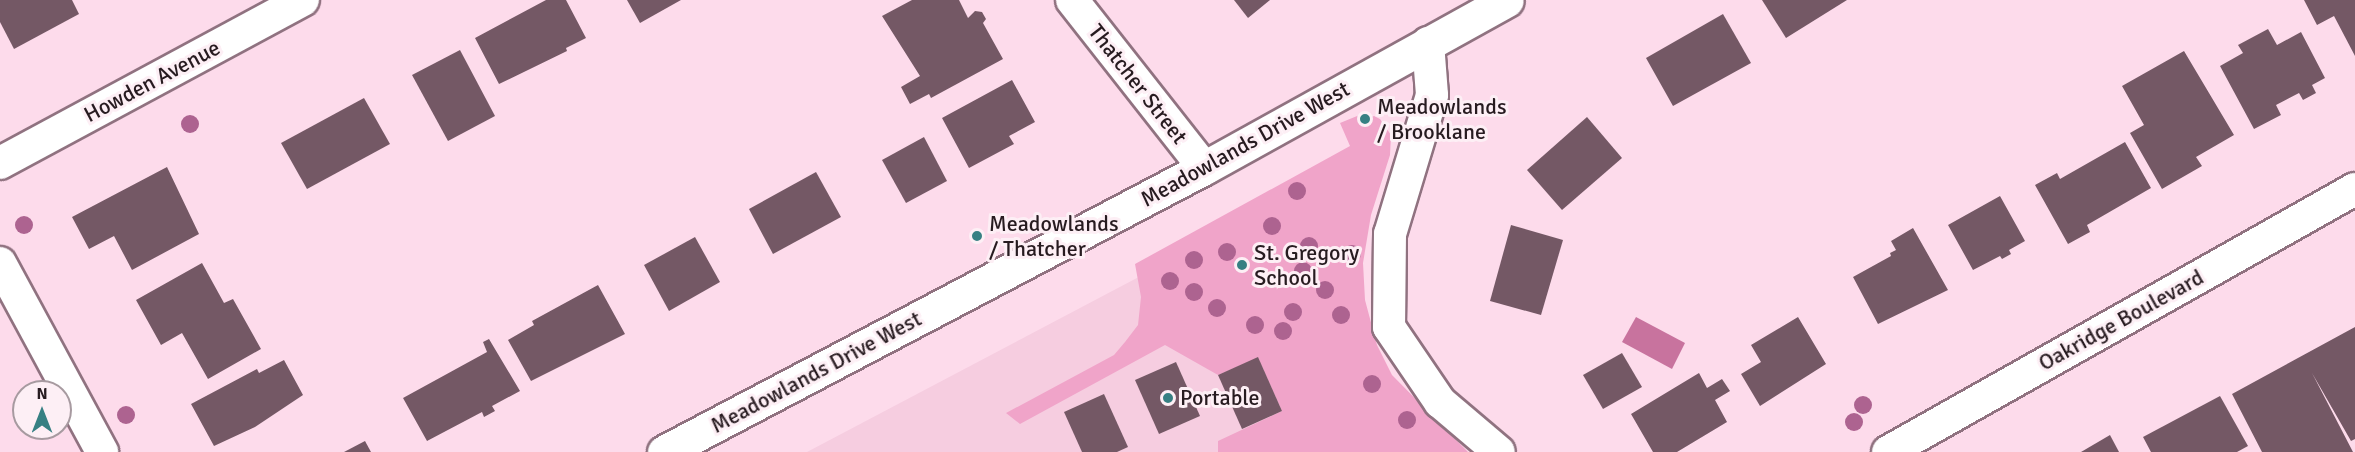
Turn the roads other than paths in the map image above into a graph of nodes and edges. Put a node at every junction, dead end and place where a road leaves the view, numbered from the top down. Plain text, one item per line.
1 (303, 0) edge
2 (1072, 0) edge
3 (1507, 0) edge
4 (1428, 43) junction
5 (0, 163) edge
6 (1204, 168) junction
7 (2355, 189) edge
8 (0, 263) edge
9 (102, 452) edge
10 (664, 452) edge
11 (1499, 452) edge
12 (1888, 452) edge

1 - 5 street, Howden Avenue
2 - 6 street, Thatcher Street
3 - 4 main road, Meadowlands Drive West
4 - 6 main road, Meadowlands Drive West
4 - 11 street
6 - 10 main road, Meadowlands Drive West
7 - 12 street, Oakridge Boulevard
8 - 9 street

